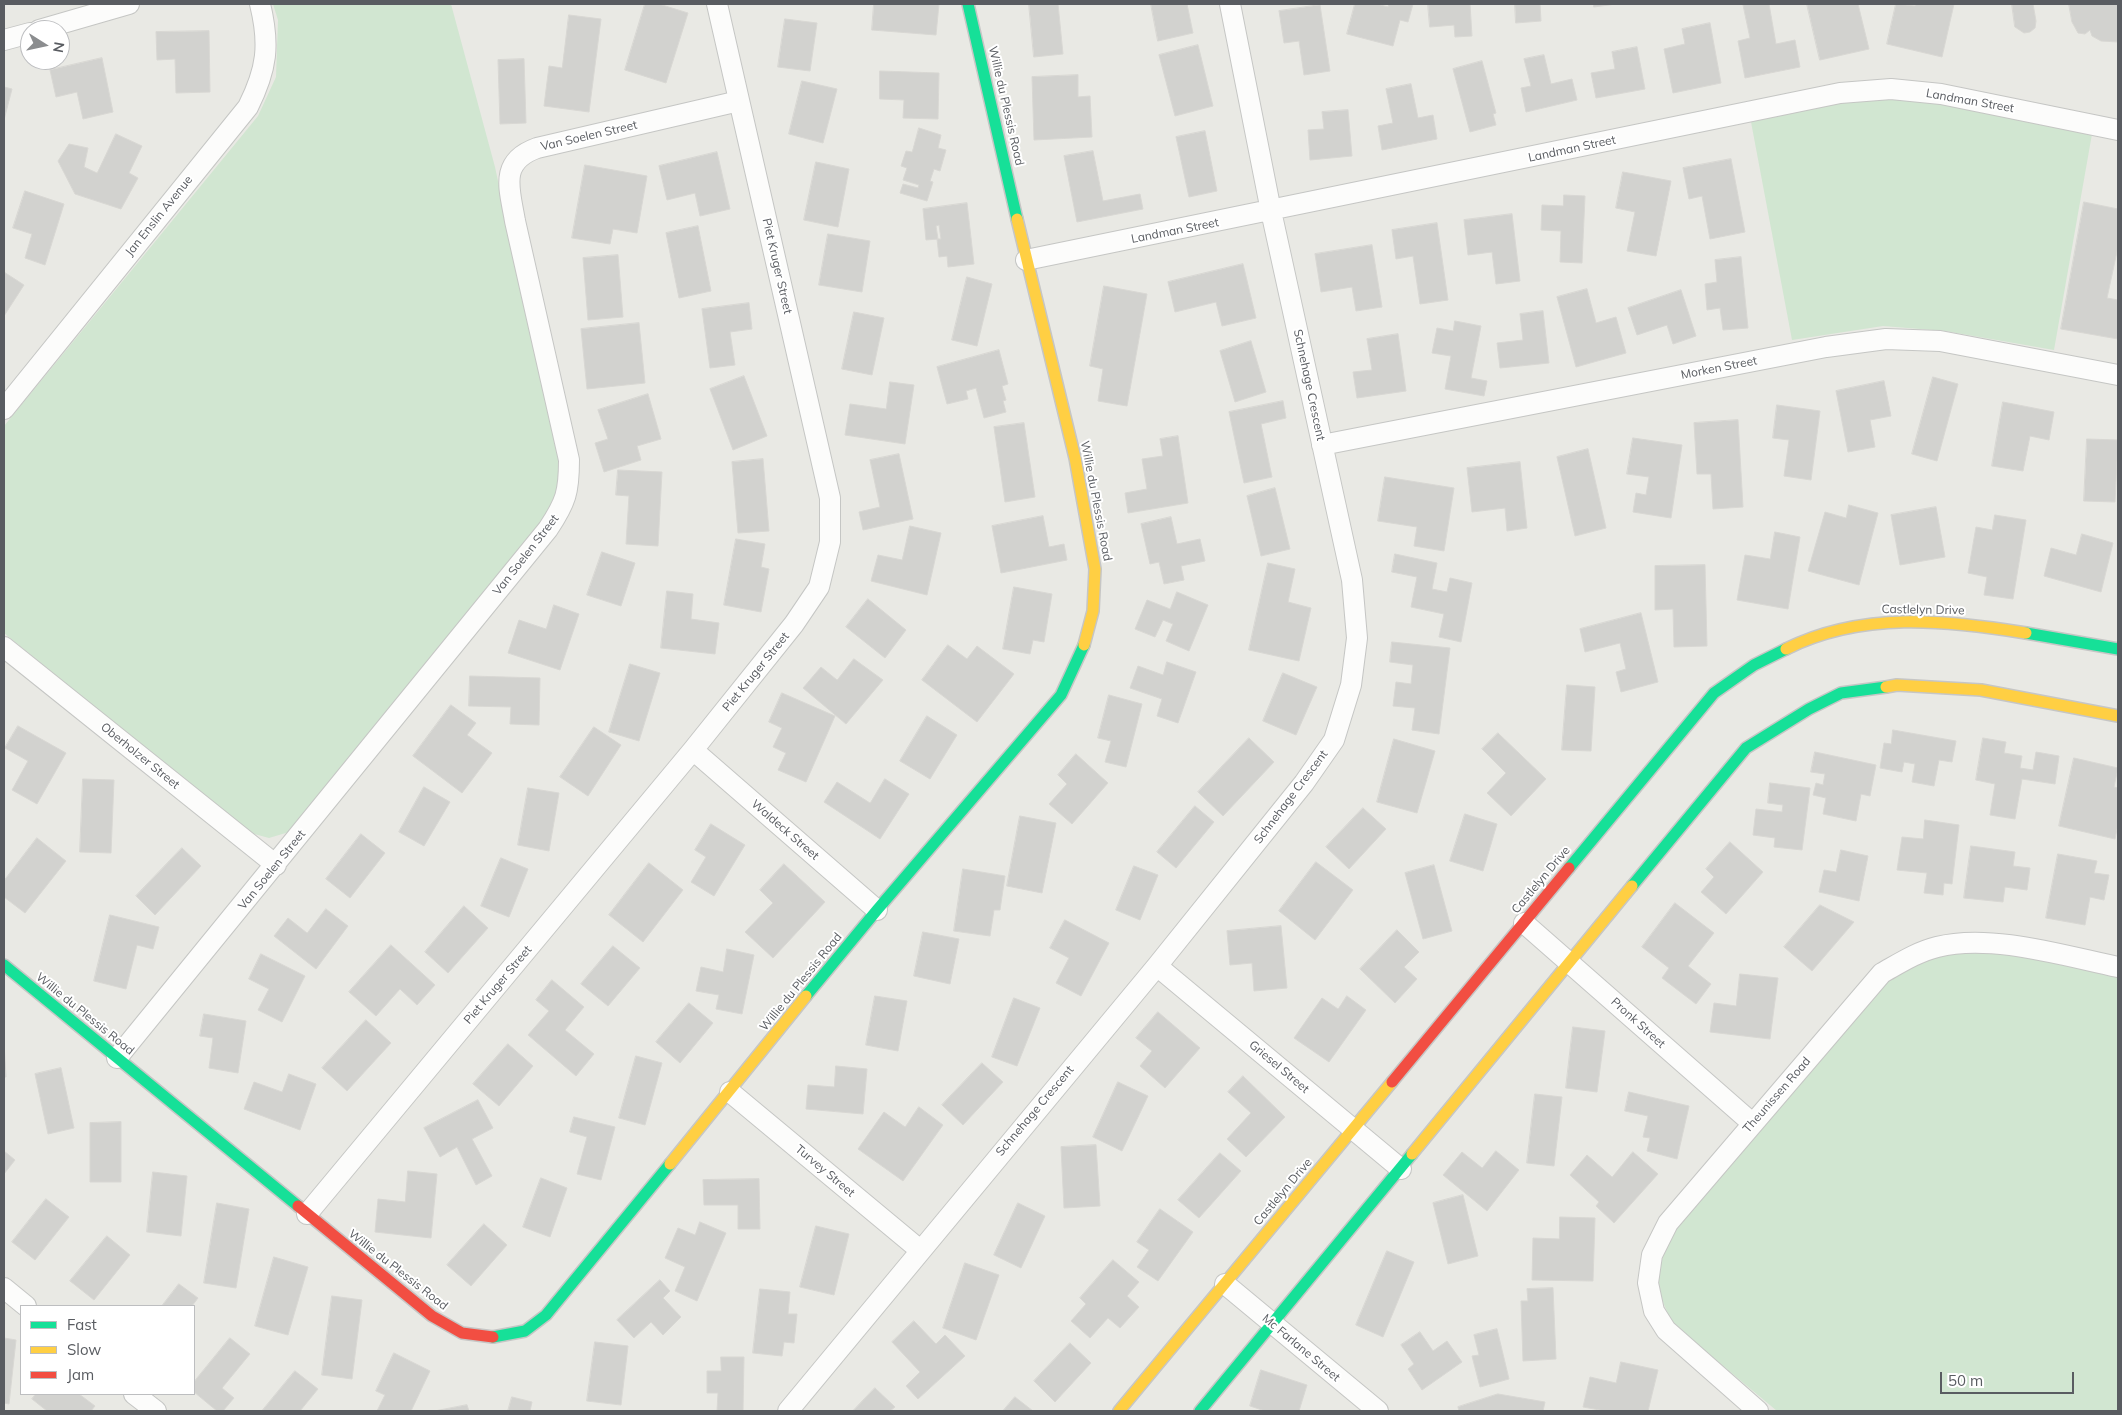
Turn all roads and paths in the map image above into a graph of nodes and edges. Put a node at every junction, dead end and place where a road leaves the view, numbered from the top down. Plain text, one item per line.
1 (129, 4) edge
2 (260, 4) edge
3 (717, 4) edge
4 (968, 4) edge
5 (1230, 4) edge
6 (70, 21) edge
7 (20, 36) edge
8 (4, 40) edge
9 (739, 101) junction
10 (2118, 130) edge
11 (1271, 211) junction
12 (1026, 260) junction
13 (2118, 375) edge
14 (4, 409) edge
15 (1322, 446) junction
16 (4, 647) edge
17 (2118, 649) edge
18 (2118, 715) edge
19 (694, 750) junction
20 (276, 865) junction
21 (877, 910) junction
22 (1524, 923) junction
23 (1570, 963) junction
24 (4, 965) edge
25 (1156, 966) junction
26 (2118, 967) edge
27 (117, 1058) junction
28 (730, 1092) junction
29 (1752, 1124) junction
30 (1353, 1129) junction
31 (1401, 1168) junction
32 (307, 1214) junction
33 (920, 1250) junction
34 (1225, 1284) junction
35 (4, 1288) edge
36 (25, 1305) edge
37 (1272, 1324) junction
38 (135, 1395) edge
39 (156, 1411) edge
40 (788, 1411) edge
41 (1120, 1411) edge
42 (1200, 1411) edge
43 (1378, 1411) edge
44 (1758, 1411) edge

1 - 6 street
2 - 14 street, Jan Enslin Avenue
3 - 9 street, Piet Kruger Street
4 - 12 street, Willie du Plessis Road
5 - 11 street, Schnehage Crescent
7 - 8 street
9 - 19 street, Piet Kruger Street
9 - 20 street, Van Soelen Street
10 - 11 street, Landman Street
11 - 12 street, Landman Street
11 - 15 street, Schnehage Crescent
12 - 21 street, Willie du Plessis Road
13 - 15 street, Morken Street
15 - 25 street, Schnehage Crescent
16 - 20 street, Oberholzer Street
17 - 22 street, Castlelyn Drive
18 - 23 street
19 - 21 street, Waldeck Street
19 - 32 street, Piet Kruger Street
20 - 27 street, Van Soelen Street
21 - 28 street, Willie du Plessis Road
22 - 23 street, Pronk Street
22 - 30 street, Castlelyn Drive
23 - 29 street, Pronk Street
23 - 31 street
24 - 27 street, Willie du Plessis Road
25 - 30 street, Griesel Street
25 - 33 street, Schnehage Crescent
26 - 29 street, Theunissen Road
27 - 32 street, Willie du Plessis Road
28 - 32 street, Willie du Plessis Road
28 - 33 street, Turvey Street
29 - 44 street, Theunissen Road
30 - 31 street, Griesel Street
30 - 34 street, Castlelyn Drive
31 - 37 street
33 - 40 street, Schnehage Crescent
34 - 37 street, Mc Farlane Street
34 - 41 street, Castlelyn Drive
35 - 36 street
37 - 42 street
37 - 43 street, Mc Farlane Street
38 - 39 street

